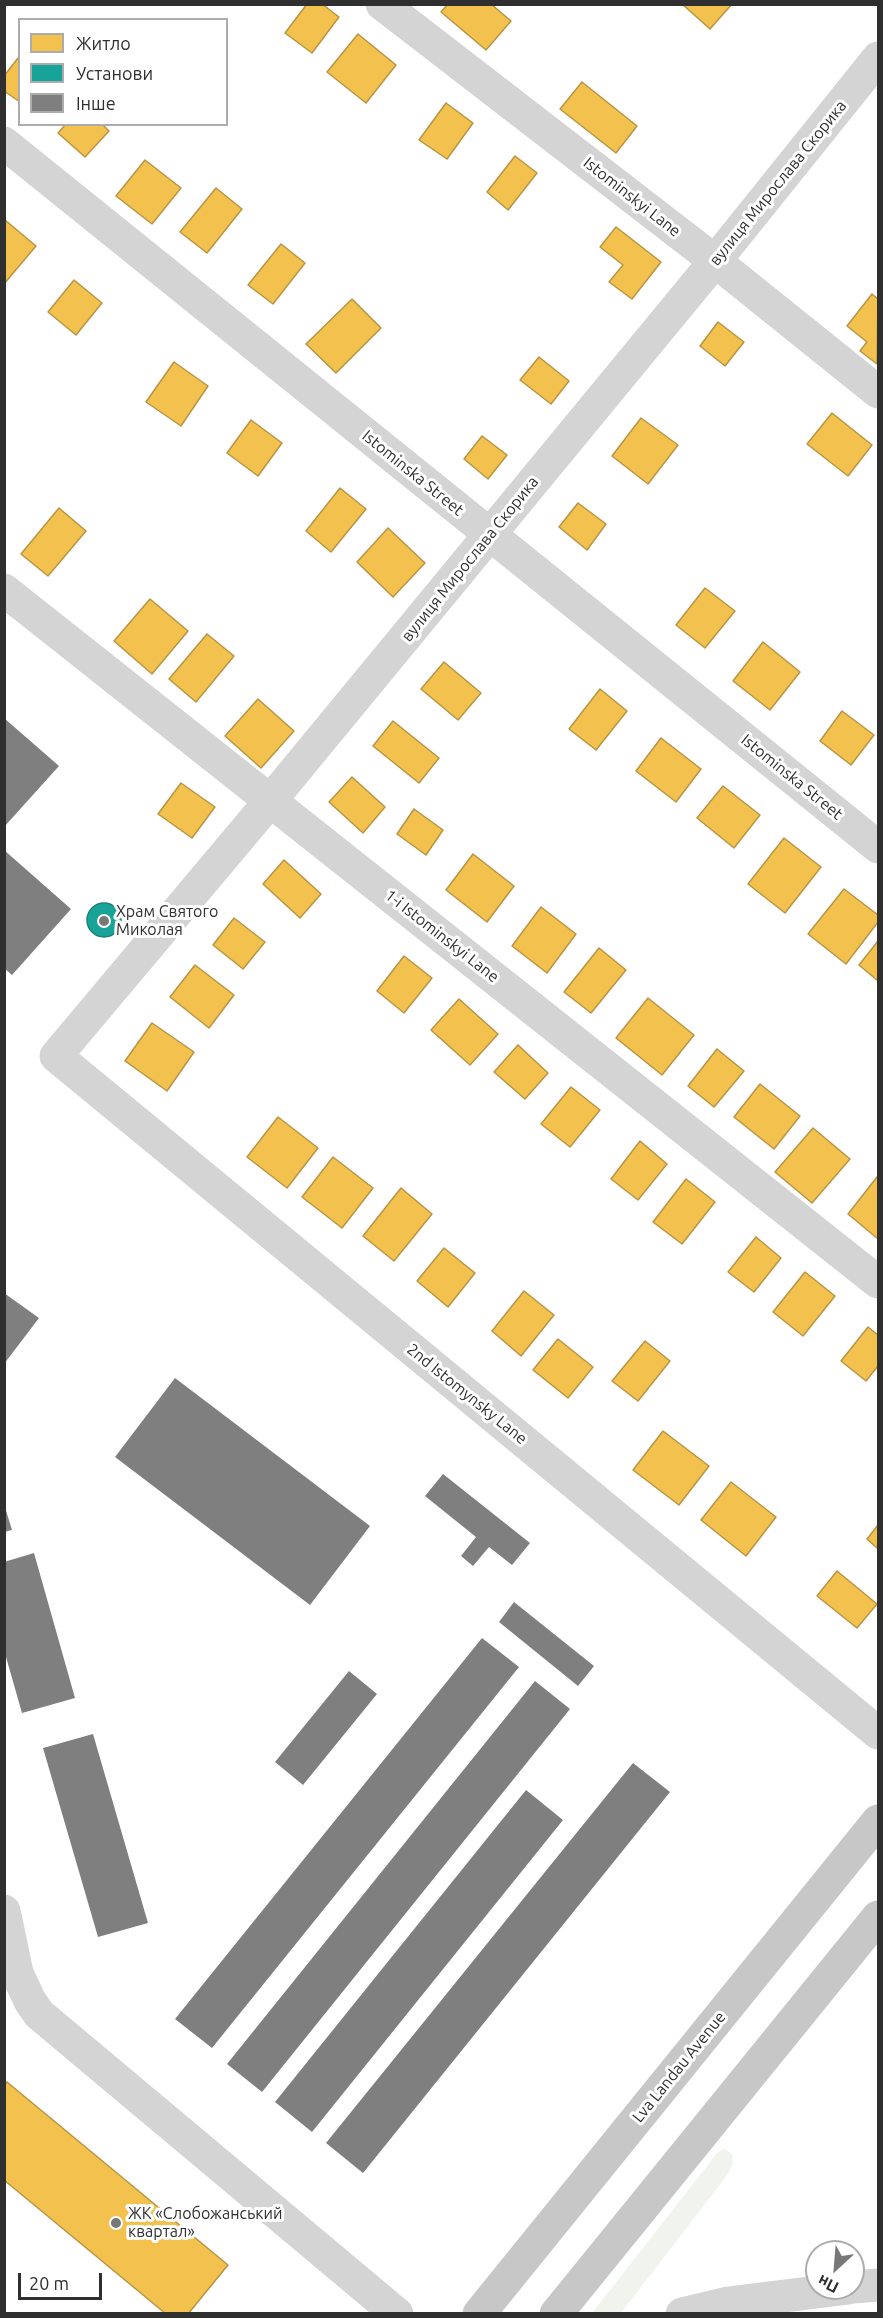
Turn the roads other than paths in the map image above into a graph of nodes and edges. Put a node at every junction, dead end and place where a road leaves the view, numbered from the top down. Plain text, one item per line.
1 (382, 4) edge
2 (879, 58) edge
3 (4, 143) edge
4 (715, 261) junction
5 (879, 392) edge
6 (490, 535) junction
7 (4, 590) edge
8 (272, 800) junction
9 (879, 847) edge
10 (56, 1056) joint
11 (879, 1282) edge
12 (879, 1733) edge
13 (879, 1821) edge
14 (4, 1911) edge
15 (879, 1917) edge
16 (11, 1980) edge
17 (805, 2294) edge
18 (397, 2313) edge
19 (479, 2313) edge
20 (556, 2313) edge
21 (682, 2313) edge

1 - 4 street, Istominskyi Lane
2 - 4 street, вулиця Мирослава Скорика
3 - 6 street, Istominska Street
4 - 5 street, Istominskyi Lane
4 - 6 street, вулиця Мирослава Скорика
6 - 8 street, вулиця Мирослава Скорика
6 - 9 street, Istominska Street
7 - 8 street, 1-i Istominskyi Lane
8 - 10 street, вулиця Мирослава Скорика
8 - 11 street, 1-i Istominskyi Lane
10 - 12 street, 2nd Istomynsky Lane
13 - 19 main road, Lva Landau Avenue
14 - 16 street
15 - 20 main road
16 - 18 street
17 - 21 street

